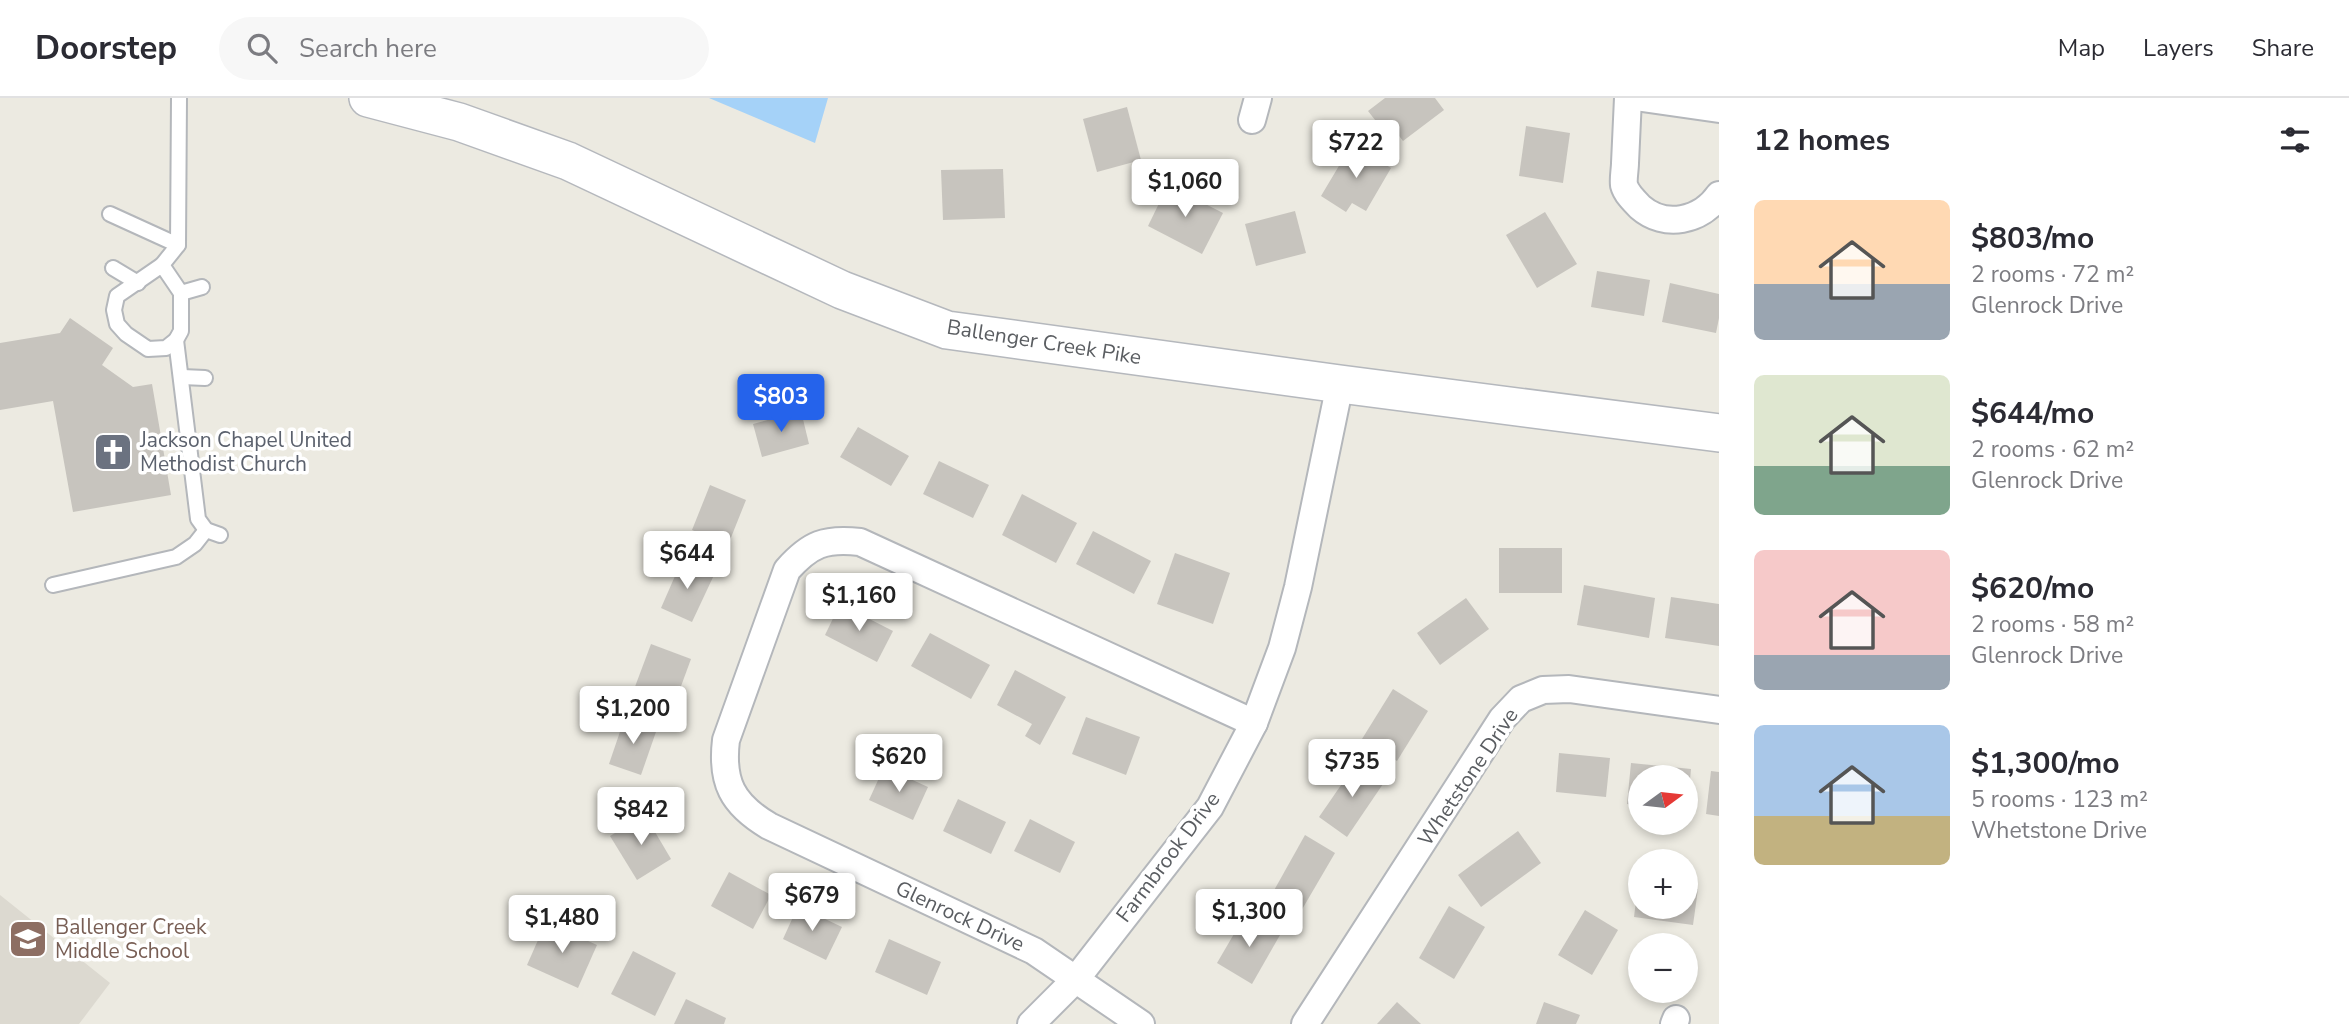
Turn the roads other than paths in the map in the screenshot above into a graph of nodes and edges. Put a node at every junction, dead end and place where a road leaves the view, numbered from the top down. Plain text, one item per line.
1 (179, 98) edge
2 (368, 98) edge
3 (1628, 98) edge
4 (1642, 98) edge
5 (1686, 101) edge
6 (1719, 109) edge
7 (1719, 195) edge
8 (110, 214) dead end
9 (178, 245) junction
10 (162, 265) junction
11 (113, 268) dead end
12 (138, 283) junction
13 (202, 287) dead end
14 (181, 293) junction
15 (176, 340) junction
16 (182, 377) junction
17 (205, 377) dead end
18 (1340, 384) junction
19 (1719, 433) edge
20 (205, 530) junction
21 (220, 535) dead end
22 (54, 585) dead end
23 (1719, 710) edge
24 (1254, 723) junction
25 (1076, 979) junction
26 (1031, 1024) edge
27 (1141, 1024) edge
28 (1305, 1024) edge

1 - 9 lane
2 - 18 main road, Ballenger Creek Pike
3 - 7 street
4 - 5 street
5 - 6 street
8 - 9 lane
9 - 10 lane
10 - 12 lane
10 - 14 lane
11 - 12 lane
12 - 15 lane
13 - 14 lane
14 - 15 lane
15 - 16 lane
16 - 17 lane
16 - 20 lane
18 - 19 main road, Ballenger Creek Pike
18 - 24 street, Farmbrook Drive
20 - 21 lane
20 - 22 lane
23 - 28 street, Whetstone Drive
24 - 25 street, Farmbrook Drive
24 - 25 street, Glenrock Drive
25 - 26 street, Farmbrook Drive
25 - 27 street, Glenrock Drive

